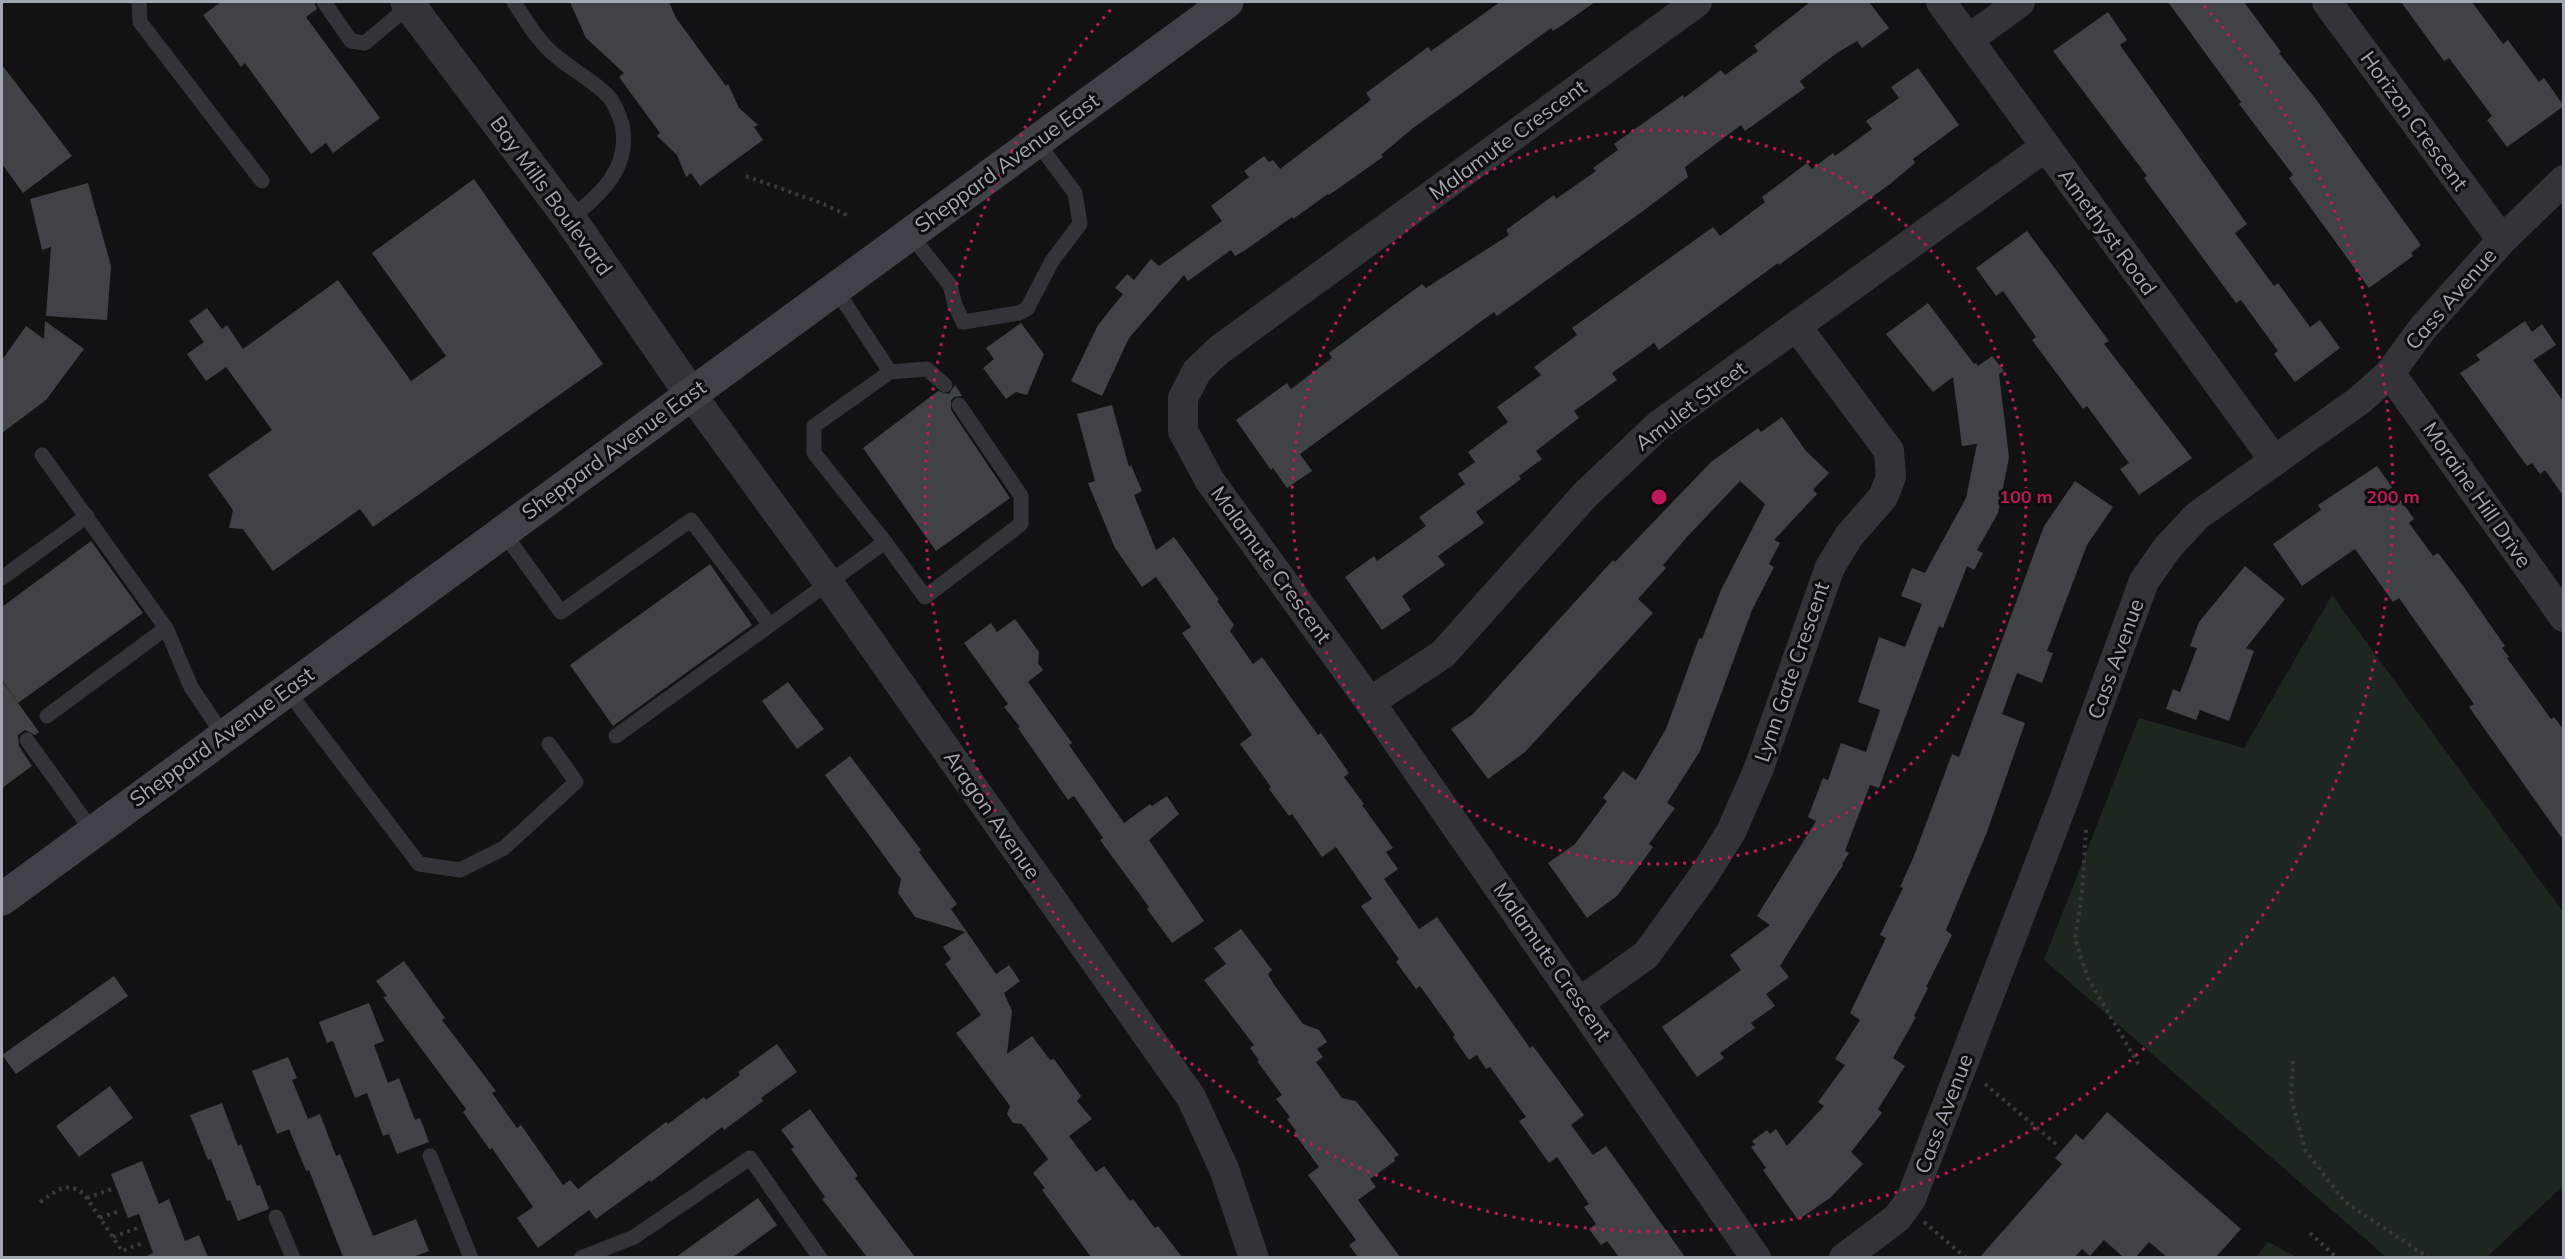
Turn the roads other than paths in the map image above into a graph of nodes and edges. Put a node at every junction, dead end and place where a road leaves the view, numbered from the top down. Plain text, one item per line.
1 (140, 2) edge
2 (324, 2) edge
3 (514, 2) edge
4 (1227, 2) edge
5 (1697, 2) edge
6 (1941, 2) edge
7 (2020, 2) edge
8 (2327, 2) edge
9 (408, 3) edge
10 (1969, 39) junction
11 (1036, 141) junction
12 (2045, 147) junction
13 (2564, 180) edge
14 (262, 181) dead end
15 (570, 219) junction
16 (910, 234) junction
17 (2502, 240) junction
18 (836, 288) junction
19 (1797, 327) junction
20 (891, 372) junction
21 (2390, 373) junction
22 (945, 385) dead end
23 (691, 394) junction
24 (959, 405) dead end
25 (42, 454) dead end
26 (2274, 460) junction
27 (87, 516) junction
28 (503, 532) junction
29 (885, 542) junction
30 (2, 578) edge
31 (828, 582) junction
32 (2564, 617) edge
33 (770, 625) junction
34 (166, 628) junction
35 (287, 690) junction
36 (1370, 702) junction
37 (47, 717) dead end
38 (224, 736) junction
39 (616, 736) dead end
40 (27, 740) dead end
41 (549, 744) dead end
42 (93, 832) junction
43 (2, 899) edge
44 (1580, 1002) junction
45 (430, 1156) dead end
46 (276, 1217) dead end
47 (293, 1257) edge
48 (471, 1257) edge
49 (581, 1257) edge
50 (820, 1257) edge
51 (1254, 1257) edge
52 (1756, 1257) edge
53 (1844, 1257) edge

1 - 14 lane
2 - 9 lane
3 - 15 lane
4 - 11 main road, Sheppard Avenue East
5 - 36 street, Malamute Crescent
6 - 10 street, Amethyst Road
7 - 10 street
8 - 17 street, Horizon Crescent
9 - 15 street, Bay Mills Boulevard
10 - 12 street, Amethyst Road
11 - 16 main road, Sheppard Avenue East
11 - 16 lane
12 - 19 street, Amulet Street
12 - 26 street, Amethyst Road
13 - 17 street, Cass Avenue
15 - 23 street, Bay Mills Boulevard
16 - 18 main road, Sheppard Avenue East
17 - 21 street, Cass Avenue
18 - 20 lane
18 - 23 main road, Sheppard Avenue East
19 - 36 street, Amulet Street
19 - 44 street, Lynn Gate Crescent
20 - 22 lane
20 - 29 lane
21 - 26 street, Cass Avenue
21 - 32 street, Moraine Hill Drive
23 - 28 main road, Sheppard Avenue East
23 - 31 street, Aragon Avenue
24 - 29 lane
25 - 27 lane
26 - 53 street, Cass Avenue
27 - 30 lane
27 - 34 lane
28 - 33 lane
28 - 35 main road, Sheppard Avenue East
29 - 31 lane
31 - 33 lane
31 - 51 street, Aragon Avenue
33 - 39 lane
34 - 37 lane
34 - 38 lane
35 - 38 main road, Sheppard Avenue East
35 - 41 lane
36 - 44 street, Malamute Crescent
38 - 42 main road, Sheppard Avenue East
40 - 42 lane
42 - 43 main road, Sheppard Avenue East
44 - 52 street, Malamute Crescent
45 - 48 lane
46 - 47 lane
49 - 50 lane

